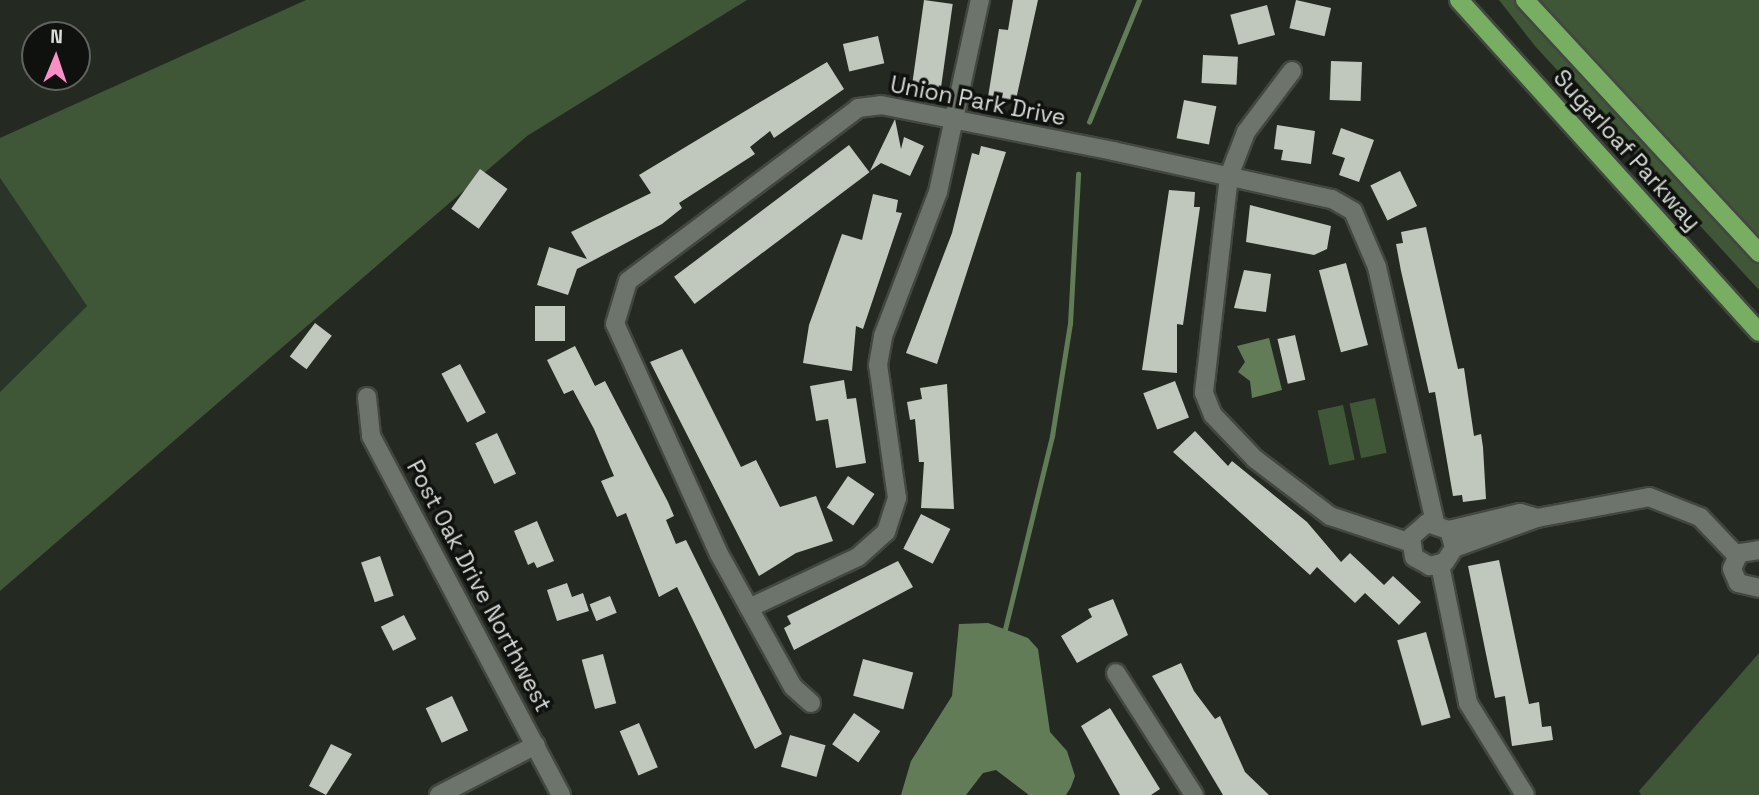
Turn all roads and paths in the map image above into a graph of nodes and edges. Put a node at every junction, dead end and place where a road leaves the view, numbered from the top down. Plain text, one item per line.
1 (980, 0) edge
2 (1460, 0) edge
3 (1524, 0) edge
4 (1292, 71) dead end
5 (954, 120) junction
6 (1229, 176) junction
7 (1759, 253) edge
8 (1759, 332) edge
9 (367, 397) dead end
10 (1537, 518) junction
11 (1442, 526) junction
12 (1410, 543) junction
13 (1454, 548) junction
14 (1759, 550) edge
15 (1737, 556) junction
16 (1440, 565) junction
17 (1759, 588) edge
18 (749, 608) junction
19 (1116, 673) dead end
20 (811, 703) dead end
21 (536, 745) junction
22 (439, 795) edge
23 (561, 795) edge
24 (1194, 795) edge
25 (1525, 795) edge

1 - 5 street
2 - 8 main road, Sugarloaf Parkway
3 - 7 main road, Sugarloaf Parkway
4 - 6 street
5 - 6 street, Union Park Drive
5 - 18 street
5 - 18 street, Union Park Drive
6 - 11 street, Union Park Drive
6 - 12 street
9 - 21 street, Post Oak Drive Northwest
10 - 11 street
10 - 13 street
10 - 15 street
11 - 12 street
11 - 13 street
12 - 16 street
13 - 16 street
14 - 15 street
15 - 17 street
16 - 25 street
18 - 20 street, Union Park Drive
19 - 24 street
21 - 22 street
21 - 23 street, Post Oak Drive Northwest

